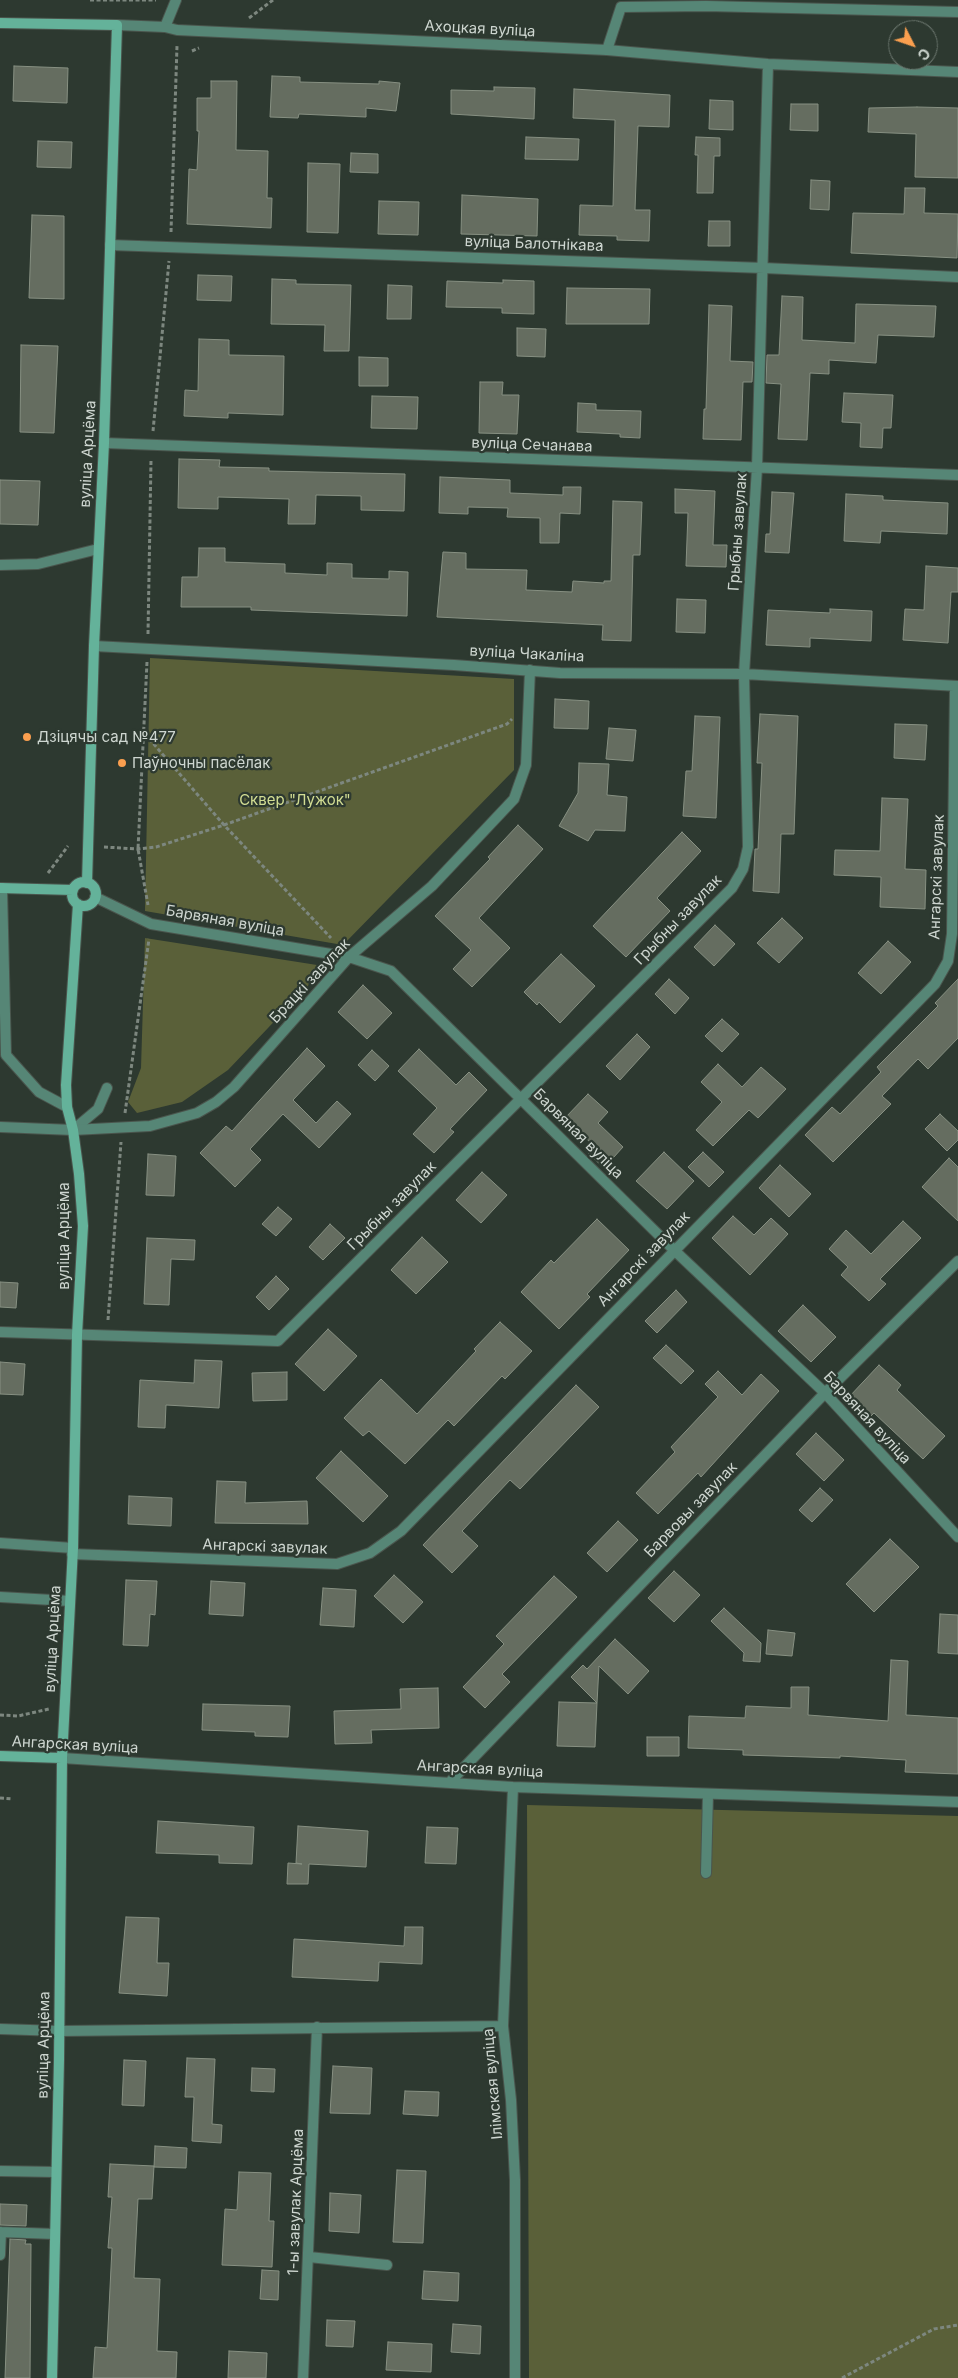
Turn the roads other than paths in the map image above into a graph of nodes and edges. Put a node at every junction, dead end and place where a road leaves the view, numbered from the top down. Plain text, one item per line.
1 (176, 0) edge
2 (958, 12) edge
3 (0, 23) edge
4 (117, 25) junction
5 (165, 27) junction
6 (607, 50) junction
7 (768, 64) junction
8 (958, 72) edge
9 (110, 245) junction
10 (764, 268) junction
11 (958, 277) edge
12 (104, 443) junction
13 (757, 468) junction
14 (958, 475) edge
15 (98, 549) junction
16 (0, 565) edge
17 (94, 646) junction
18 (530, 670) junction
19 (744, 674) junction
20 (957, 686) edge
21 (87, 883) junction
22 (1, 888) edge
23 (73, 890) junction
24 (95, 897) junction
25 (78, 904) junction
26 (350, 957) junction
27 (2, 985) edge
28 (107, 1088) dead end
29 (521, 1099) junction
30 (67, 1107) junction
31 (0, 1127) edge
32 (73, 1130) junction
33 (674, 1250) junction
34 (958, 1261) edge
35 (0, 1332) edge
36 (77, 1336) junction
37 (825, 1393) junction
38 (958, 1537) edge
39 (0, 1543) edge
40 (73, 1551) junction
41 (0, 1597) edge
42 (70, 1601) junction
43 (0, 1756) edge
44 (62, 1758) junction
45 (450, 1783) junction
46 (513, 1787) junction
47 (708, 1794) junction
48 (958, 1802) edge
49 (706, 1873) dead end
50 (502, 2026) junction
51 (318, 2027) junction
52 (0, 2029) edge
53 (59, 2031) junction
54 (0, 2171) edge
55 (56, 2172) junction
56 (0, 2232) edge
57 (55, 2234) junction
58 (0, 2255) edge
59 (308, 2257) junction
60 (387, 2264) dead end
61 (52, 2378) edge
62 (303, 2378) edge
63 (515, 2378) edge

1 - 5 street
2 - 6 street
3 - 4 street, Ахоцкая вуліца
4 - 5 street, Ахоцкая вуліца
4 - 9 street, вуліца Арцёма
5 - 6 street, Ахоцкая вуліца
6 - 7 street, Ахоцкая вуліца
7 - 8 street, Ахоцкая вуліца
7 - 10 street, Грыбны завулак
9 - 10 street, вуліца Балотнікава
9 - 12 street, вуліца Арцёма
10 - 11 street, вуліца Балотнікава
10 - 13 street, Грыбны завулак
12 - 13 street, вуліца Сечанава
12 - 15 street, вуліца Арцёма
13 - 14 street, вуліца Сечанава
13 - 19 street, Грыбны завулак
15 - 16 street
15 - 17 street, вуліца Арцёма
17 - 18 street, вуліца Чакаліна
17 - 21 street, вуліца Арцёма
18 - 19 street, вуліца Чакаліна
18 - 26 street, Брацкі завулак
19 - 20 street, вуліца Чакаліна
19 - 29 street, Грыбны завулак
20 - 33 street, Ангарскі завулак
21 - 23 street
21 - 24 street
22 - 23 street
22 - 27 street
23 - 25 street
24 - 25 street
24 - 26 street, Барвяная вуліца
25 - 30 street, вуліца Арцёма
26 - 29 street, Барвяная вуліца
26 - 32 street, Брацкі завулак
27 - 30 street
28 - 32 street
29 - 33 street, Барвяная вуліца
29 - 36 street, Грыбны завулак
30 - 32 street, вуліца Арцёма
31 - 32 street, Брацкі завулак
32 - 36 street, вуліца Арцёма
33 - 37 street, Барвяная вуліца
33 - 40 street, Ангарскі завулак
34 - 37 street, Барвовы завулак
35 - 36 street, Грыбны завулак
36 - 40 street, вуліца Арцёма
37 - 38 street, Барвяная вуліца
37 - 45 street, Барвовы завулак
39 - 40 street, Ангарскі завулак
40 - 42 street, вуліца Арцёма
41 - 42 street
42 - 44 street, вуліца Арцёма
43 - 44 street, Ангарская вуліца
44 - 45 street, Ангарская вуліца
44 - 53 street, вуліца Арцёма
45 - 46 street, Ангарская вуліца
46 - 47 street, Ангарская вуліца
46 - 50 street, Ілімская вуліца
47 - 48 street, Ангарская вуліца
47 - 49 street
50 - 51 street
50 - 63 street, Ілімская вуліца
51 - 53 street
51 - 59 street, 1-ы завулак Арцёма
52 - 53 street
53 - 55 street, вуліца Арцёма
54 - 55 street
55 - 57 street, вуліца Арцёма
56 - 57 street
56 - 58 street
57 - 61 street, вуліца Арцёма
59 - 60 street
59 - 62 street, 1-ы завулак Арцёма

